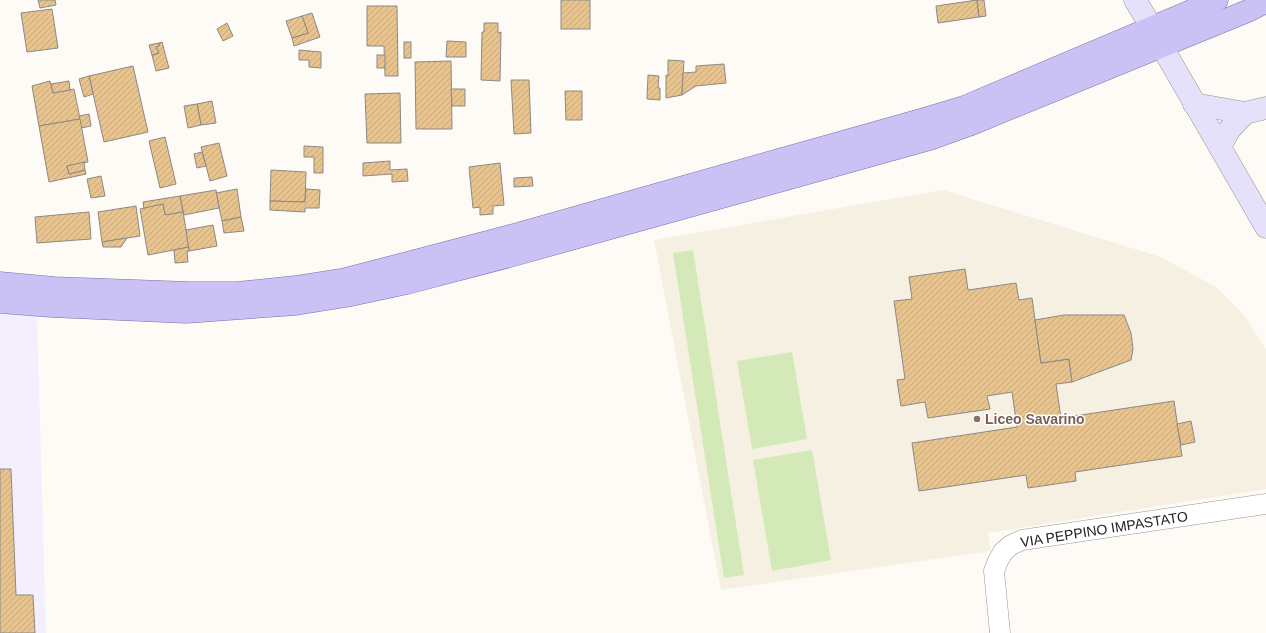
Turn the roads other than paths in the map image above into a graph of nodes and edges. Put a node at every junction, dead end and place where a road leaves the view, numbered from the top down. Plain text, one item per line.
1 (1217, 0) edge
2 (1261, 9) edge
3 (1165, 52) dead end
4 (1194, 104) junction
5 (1266, 108) edge
6 (1245, 113) junction
7 (1220, 147) junction
8 (1260, 205) edge
9 (1266, 227) edge
10 (0, 283) edge
11 (0, 302) edge
12 (1266, 504) edge
13 (1000, 633) edge

1 - 10 main road
2 - 11 main road
3 - 4 main road
4 - 6 main road
4 - 7 main road
5 - 6 main road
6 - 7 main road
7 - 8 main road
8 - 9 main road
12 - 13 street, VIA PEPPINO IMPASTATO

